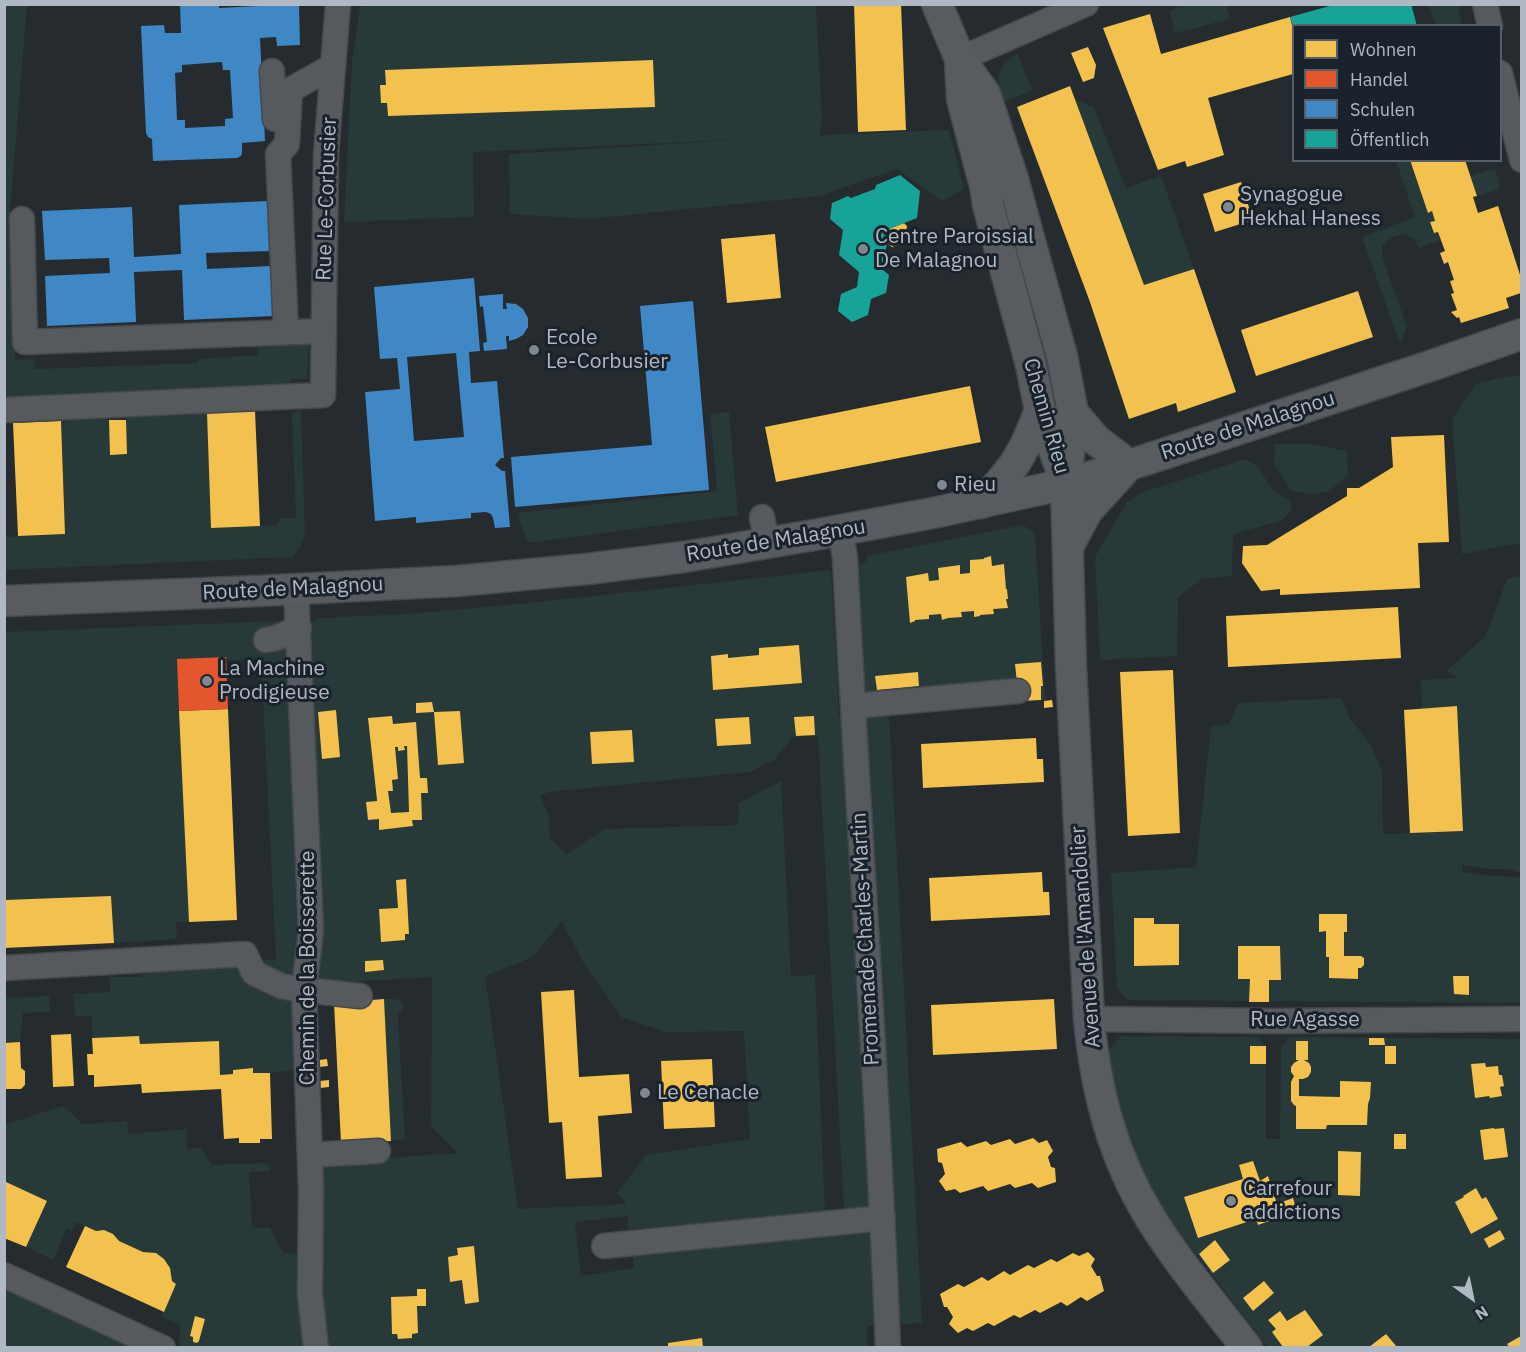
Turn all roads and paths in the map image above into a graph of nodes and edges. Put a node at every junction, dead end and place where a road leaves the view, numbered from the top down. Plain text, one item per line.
1 (338, 4) edge
2 (937, 4) edge
3 (1086, 4) edge
4 (1485, 4) edge
5 (1490, 24) edge
6 (960, 58) junction
7 (333, 66) junction
8 (272, 71) dead end
9 (1502, 81) edge
10 (278, 154) junction
11 (1521, 160) edge
12 (981, 207) junction
13 (1023, 216) junction
14 (22, 219) dead end
15 (1036, 264) junction
16 (1009, 285) junction
17 (324, 331) junction
18 (286, 332) junction
19 (1521, 334) edge
20 (4, 410) edge
21 (1040, 410) junction
22 (1073, 413) junction
23 (1129, 465) junction
24 (1066, 484) junction
25 (982, 503) junction
26 (840, 531) junction
27 (1068, 547) junction
28 (296, 589) junction
29 (4, 601) edge
30 (299, 628) junction
31 (266, 640) dead end
32 (1018, 691) dead end
33 (853, 706) junction
34 (4, 968) edge
35 (304, 990) junction
36 (360, 996) dead end
37 (1089, 1018) junction
38 (1521, 1019) edge
39 (378, 1151) dead end
40 (310, 1155) junction
41 (883, 1218) junction
42 (604, 1246) dead end
43 (4, 1275) edge
44 (164, 1347) edge
45 (316, 1347) edge
46 (888, 1347) edge
47 (1247, 1347) edge

1 - 7 street, Rue Le-Corbusier
2 - 6 main road, Chemin Rieu
3 - 6 street
4 - 5 street
6 - 12 main road, Chemin Rieu
6 - 13 main road, Chemin Rieu
7 - 10 street
7 - 17 street, Rue Le-Corbusier
8 - 10 street
9 - 11 street
10 - 18 street
12 - 13 street
12 - 16 main road, Chemin Rieu
13 - 15 main road, Chemin Rieu
14 - 18 street
15 - 16 street
15 - 22 main road, Chemin Rieu
16 - 21 main road, Chemin Rieu
17 - 18 street
17 - 20 street, Rue Le-Corbusier
19 - 23 main road, Route de Malagnou
21 - 24 main road, Chemin Rieu
21 - 25 main road
22 - 23 main road
22 - 24 main road, Chemin Rieu
23 - 24 main road, Route de Malagnou
23 - 27 main road
24 - 25 main road, Route de Malagnou
24 - 27 main road, Avenue de l'Amandolier
25 - 26 main road, Route de Malagnou
26 - 28 main road, Route de Malagnou
26 - 33 street, Promenade Charles-Martin
27 - 37 main road, Avenue de l'Amandolier
28 - 29 main road, Route de Malagnou
28 - 30 street, Chemin de la Boisserette
30 - 31 street
30 - 35 street, Chemin de la Boisserette
32 - 33 street
33 - 41 street, Promenade Charles-Martin
34 - 35 street
35 - 36 street
35 - 40 street, Chemin de la Boisserette
37 - 38 street, Rue Agasse
37 - 47 main road, Avenue de l'Amandolier
39 - 40 street
40 - 45 street, Chemin de la Boisserette
41 - 42 street
41 - 46 street, Promenade Charles-Martin
43 - 44 street

